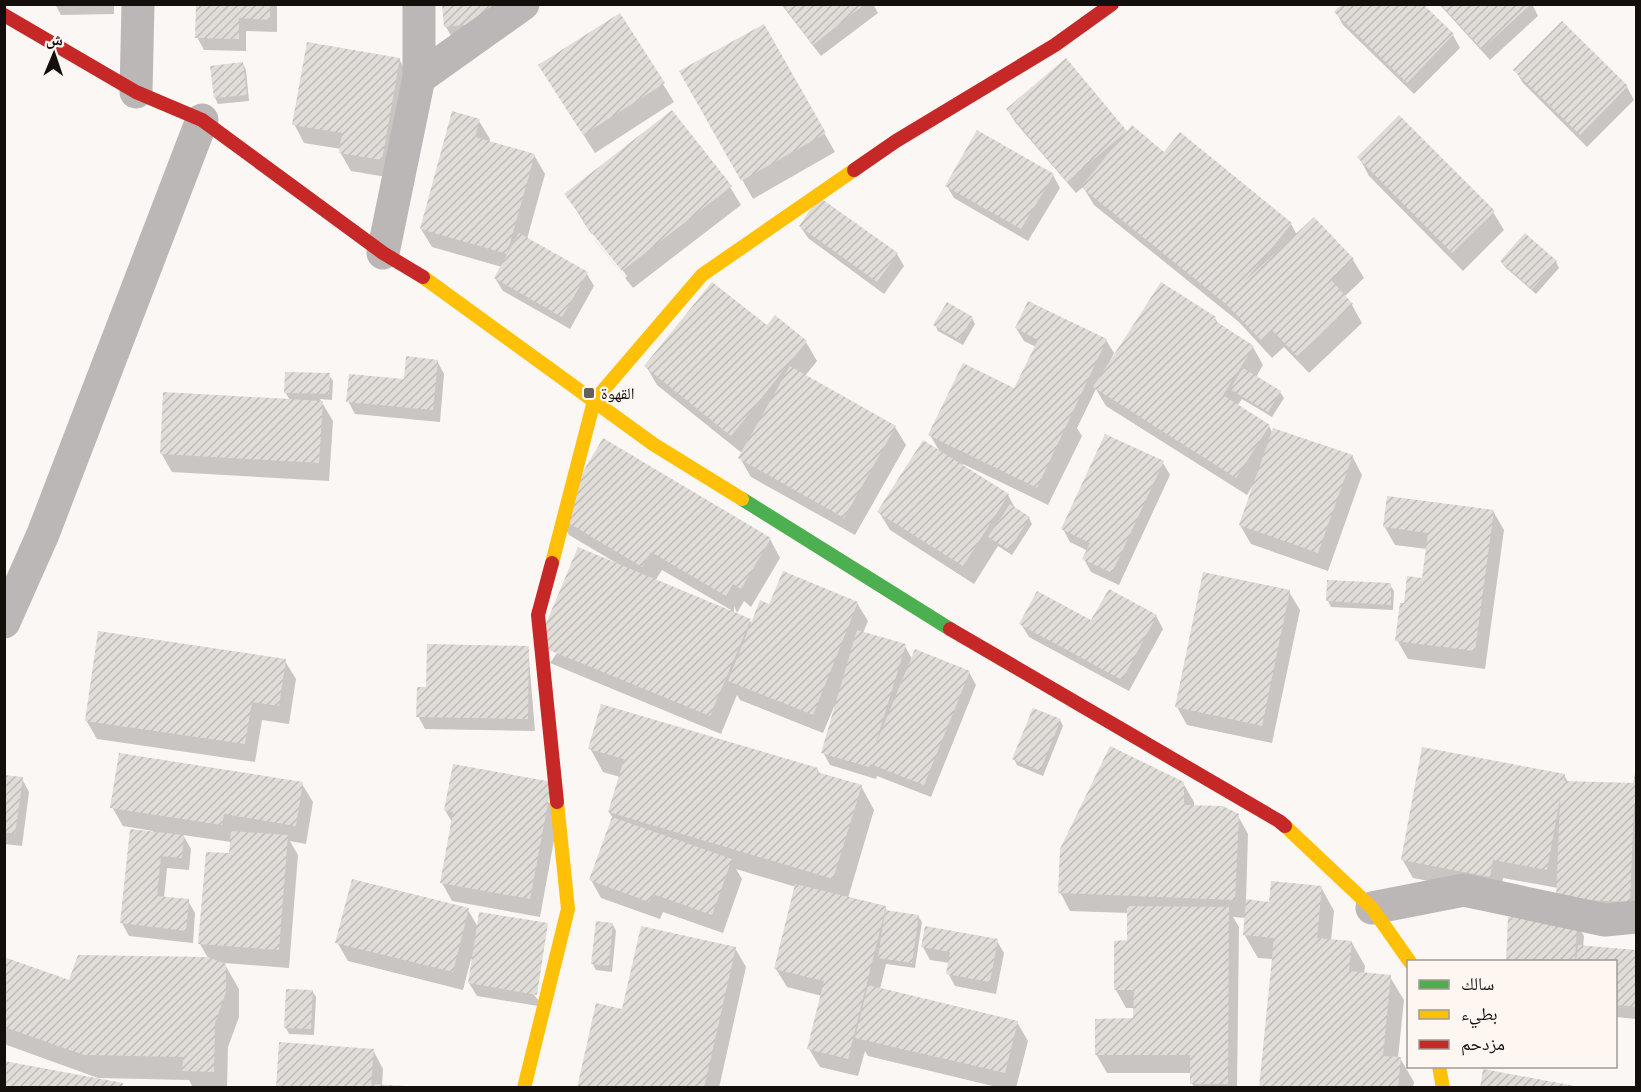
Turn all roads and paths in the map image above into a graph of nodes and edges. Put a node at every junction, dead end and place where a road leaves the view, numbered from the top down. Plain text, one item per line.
1 (138, 4) edge
2 (418, 4) edge
3 (523, 4) edge
4 (1112, 4) edge
5 (4, 15) edge
6 (419, 78) junction
7 (136, 92) junction
8 (202, 120) junction
9 (383, 253) junction
10 (594, 401) junction
11 (4, 622) edge
12 (1372, 908) junction
13 (1636, 918) edge
14 (1409, 960) edge
15 (1439, 1068) edge
16 (524, 1088) edge
17 (1443, 1088) edge

1 - 7 street
2 - 6 street
3 - 6 street
4 - 10 street
5 - 7 street
6 - 9 street
7 - 8 street
8 - 9 street
8 - 11 street
9 - 10 street
10 - 12 street
10 - 16 street
12 - 13 street
12 - 14 street
15 - 17 street

